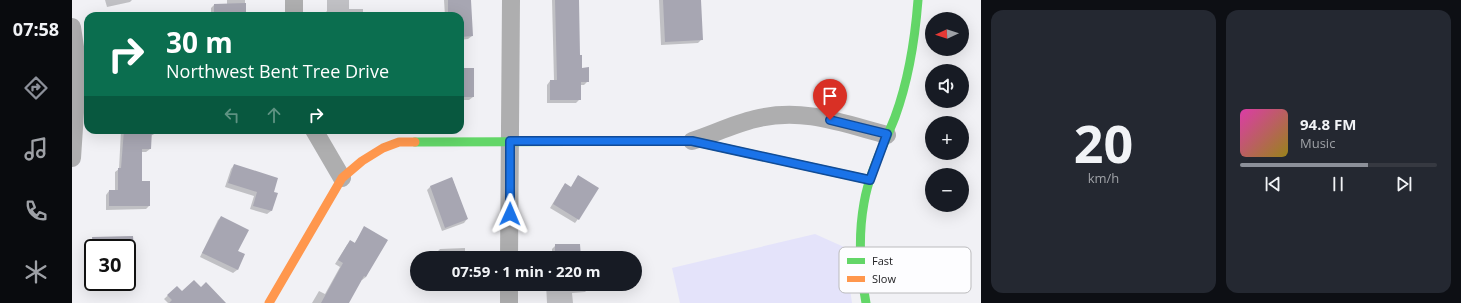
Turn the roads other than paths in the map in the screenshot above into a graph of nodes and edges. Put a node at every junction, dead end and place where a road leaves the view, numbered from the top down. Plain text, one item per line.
1 (294, 0) edge
2 (511, 0) edge
3 (918, 0) edge
4 (294, 12) edge
5 (72, 27) edge
6 (316, 134) edge
7 (887, 134) junction
8 (510, 141) junction
9 (692, 141) junction
10 (72, 158) edge
11 (342, 178) junction
12 (870, 180) junction
13 (860, 247) edge
14 (509, 251) edge
15 (509, 291) edge
16 (864, 293) edge
17 (269, 303) edge
18 (509, 303) edge
19 (866, 303) edge

1 - 4 street
2 - 8 street
3 - 7 street
5 - 10 street
6 - 11 street
7 - 9 street
7 - 12 street
8 - 9 street
8 - 11 street
8 - 14 street
9 - 12 street
11 - 17 street
12 - 13 street
15 - 18 street
16 - 19 street

